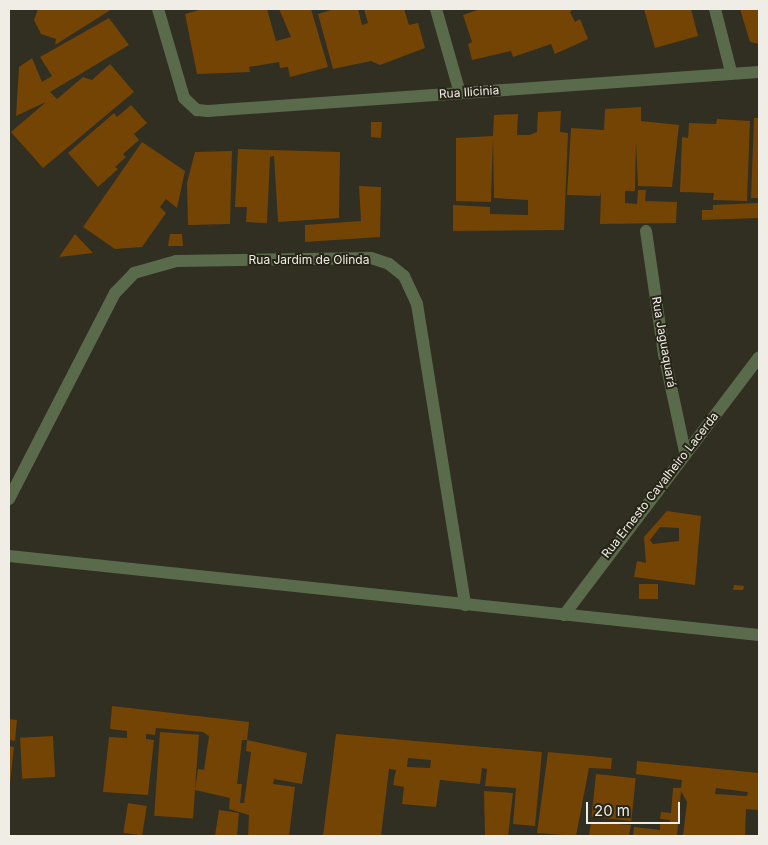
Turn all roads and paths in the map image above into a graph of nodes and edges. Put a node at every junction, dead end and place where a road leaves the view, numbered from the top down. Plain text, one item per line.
1 (158, 9) edge
2 (436, 9) edge
3 (715, 9) edge
4 (731, 72) junction
5 (759, 72) edge
6 (460, 93) junction
7 (646, 231) dead end
8 (759, 357) edge
9 (685, 452) junction
10 (9, 499) edge
11 (9, 556) edge
12 (465, 605) junction
13 (564, 615) junction
14 (759, 635) edge

1 - 6 street, Rua Ilicinia
2 - 6 street
3 - 4 street
4 - 5 street, Rua Ilicinia
4 - 6 street, Rua Ilicinia
7 - 9 street, Rua Jaguaquará
8 - 9 street, Rua Ernesto Cavalheiro Lacerda
9 - 13 street, Rua Ernesto Cavalheiro Lacerda
10 - 12 street, Rua Jardim de Olinda
11 - 12 street
12 - 13 street
13 - 14 street

